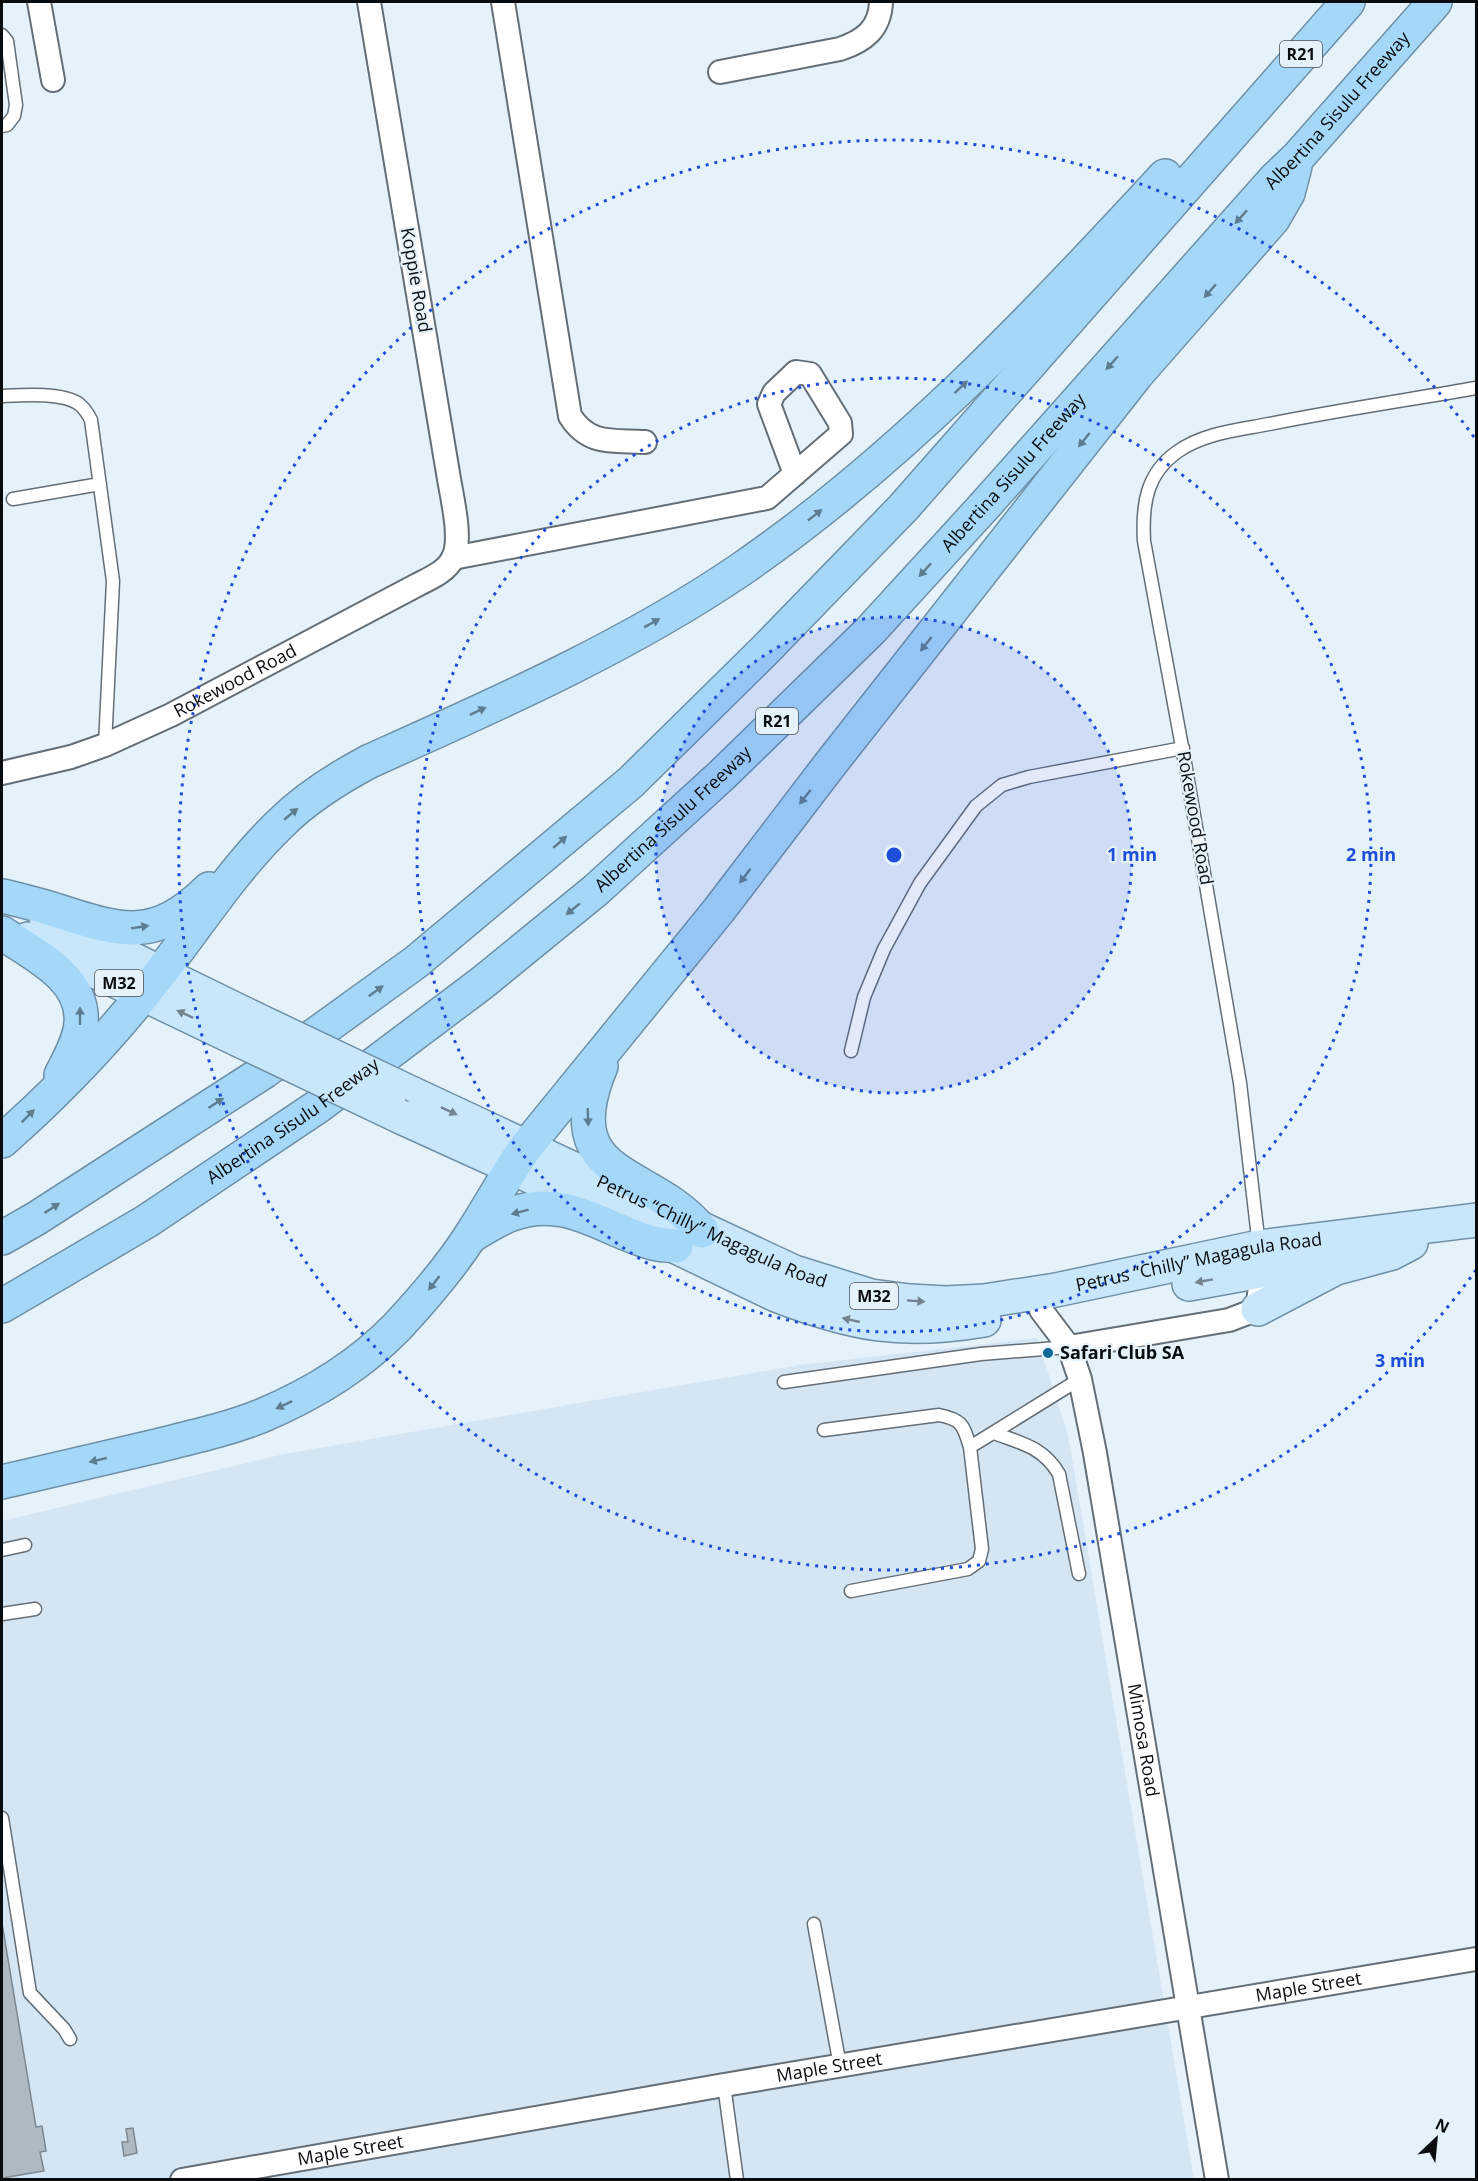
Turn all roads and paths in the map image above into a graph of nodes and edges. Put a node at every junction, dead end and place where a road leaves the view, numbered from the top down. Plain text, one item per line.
1 (39, 2) edge
2 (369, 2) edge
3 (503, 2) edge
4 (881, 2) edge
5 (1348, 2) edge
6 (1435, 2) edge
7 (2, 35) edge
8 (720, 72) dead end
9 (53, 80) dead end
10 (1254, 107) junction
11 (2, 126) edge
12 (1298, 157) junction
13 (1476, 388) edge
14 (2, 396) edge
15 (645, 442) dead end
16 (795, 474) dead end
17 (100, 484) junction
18 (13, 499) dead end
19 (453, 558) junction
20 (105, 745) junction
21 (1183, 748) junction
22 (2, 773) edge
23 (250, 856) junction
24 (2, 906) edge
25 (2, 933) edge
26 (151, 984) junction
27 (611, 1042) junction
28 (851, 1052) dead end
29 (54, 1090) junction
30 (2, 1141) edge
31 (519, 1157) junction
32 (1476, 1220) edge
33 (1476, 1234) edge
34 (470, 1237) junction
35 (2, 1238) edge
36 (689, 1238) junction
37 (1411, 1243) junction
38 (1260, 1259) junction
39 (2, 1306) edge
40 (1258, 1309) junction
41 (1041, 1310) junction
42 (1069, 1347) junction
43 (1080, 1379) junction
44 (784, 1382) dead end
45 (824, 1430) dead end
46 (994, 1432) junction
47 (970, 1447) junction
48 (2, 1482) edge
49 (25, 1545) dead end
50 (2, 1550) edge
51 (1079, 1574) dead end
52 (850, 1591) dead end
53 (34, 1609) dead end
54 (2, 1614) edge
55 (2, 1818) edge
56 (814, 1924) dead end
57 (1476, 1959) edge
58 (1188, 2007) junction
59 (70, 2038) dead end
60 (840, 2066) junction
61 (724, 2085) junction
62 (182, 2180) edge
63 (737, 2180) edge
64 (1217, 2180) edge

1 - 9 street
2 - 19 street, Koppie Road
3 - 15 street
4 - 8 street
5 - 10 highway, R21
6 - 12 highway, Albertina Sisulu Freeway / R21
7 - 11 lane
23 -> 10 highway
35 -> 10 highway, R21
12 -> 27 highway
12 -> 39 highway, Albertina Sisulu Freeway / R21
13 - 21 lane, Rokewood Road
14 - 17 lane
16 - 19 street
17 - 18 lane
17 - 20 lane
19 - 20 street, Rokewood Road
20 - 22 street, Rokewood Road
21 - 28 lane
21 - 38 lane, Rokewood Road
24 -> 23 highway
23 - 26 highway
24 - 26 main road, Petrus “Chilly” Magagula Road / M32
29 -> 25 highway
26 - 29 highway
26 - 31 main road, Petrus “Chilly” Magagula Road / M32, bridge
27 - 31 highway
27 -> 36 highway
30 -> 29 highway
31 - 34 highway
31 - 36 main road, Petrus “Chilly” Magagula Road / M32
32 - 38 main road, Petrus “Chilly” Magagula Road / M32
33 - 37 main road, Petrus “Chilly” Magagula Road / M32
36 -> 34 highway
34 -> 48 highway
36 -> 38 main road, Petrus “Chilly” Magagula Road / M32
41 -> 36 main road, Petrus “Chilly” Magagula Road / M32
37 - 38 main road, Petrus “Chilly” Magagula Road / M32
37 - 40 main road
38 - 40 street, Rokewood Road
38 -> 41 main road, Petrus “Chilly” Magagula Road / M32
40 - 42 street
41 - 42 street, Mimosa Road
42 - 43 street, Mimosa Road
42 - 44 lane
43 - 46 lane
43 - 58 street, Mimosa Road
45 - 47 lane
46 - 47 lane
46 - 51 lane
47 - 52 lane
49 - 50 lane
53 - 54 lane
55 - 59 lane
56 - 60 lane
57 - 58 street, Maple Street
58 - 60 street, Maple Street
58 - 64 street, Mimosa Road
60 - 61 street, Maple Street
61 - 62 street, Maple Street
61 - 63 lane

